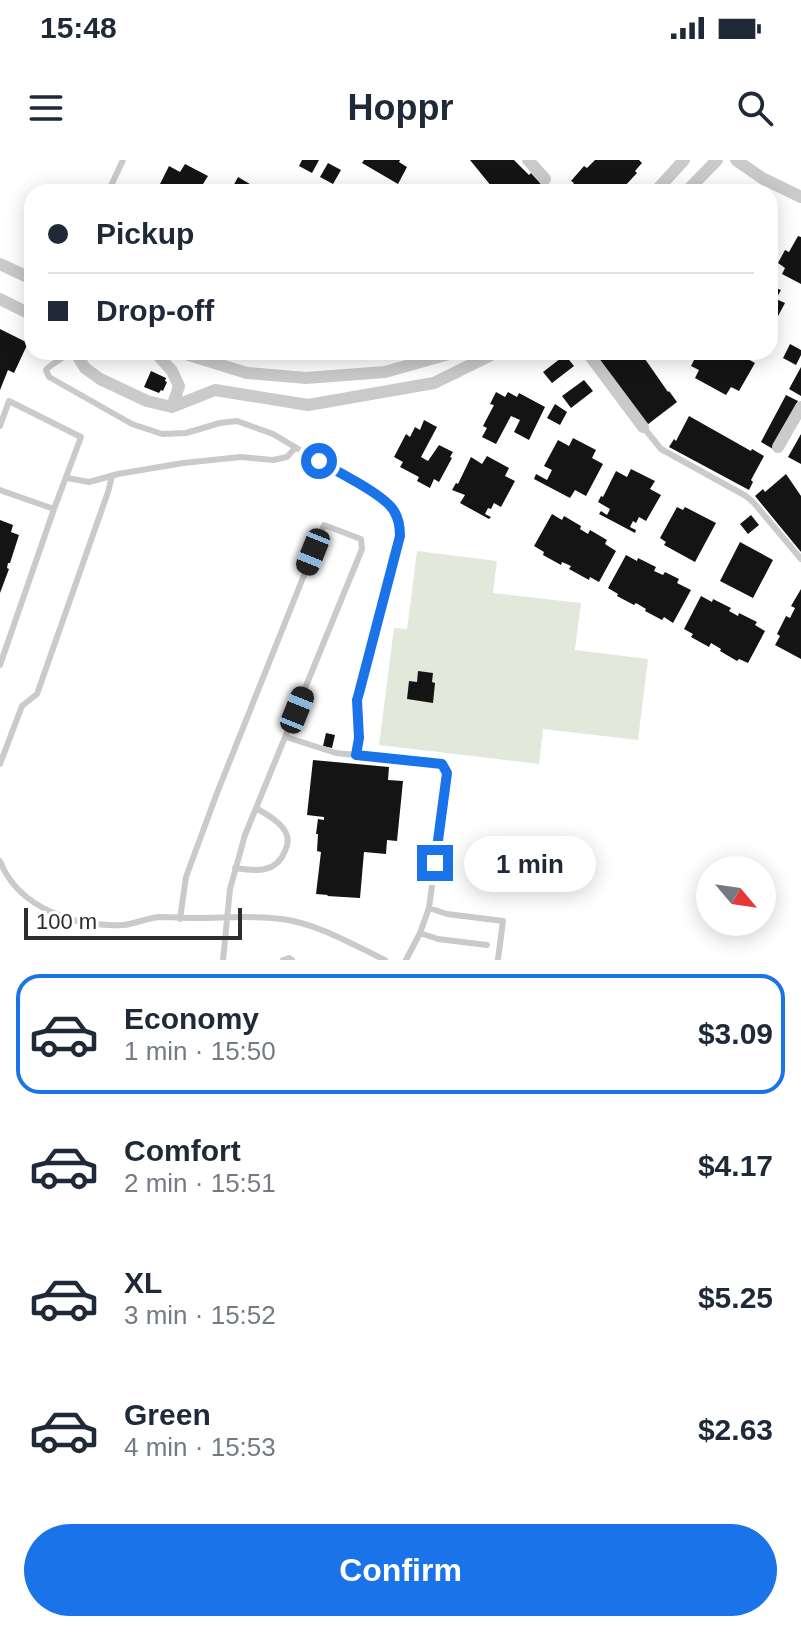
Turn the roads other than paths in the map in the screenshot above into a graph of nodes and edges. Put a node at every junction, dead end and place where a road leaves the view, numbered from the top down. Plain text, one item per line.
1 (123, 160) edge
2 (528, 160) edge
3 (684, 160) edge
4 (717, 160) edge
5 (736, 160) edge
6 (545, 179) dead end
7 (112, 184) edge
8 (662, 184) edge
9 (694, 184) edge
10 (774, 184) edge
11 (778, 186) edge
12 (801, 197) edge
13 (0, 264) edge
14 (24, 275) edge
15 (0, 299) edge
16 (24, 311) edge
17 (60, 360) edge
18 (78, 360) edge
19 (162, 360) edge
20 (205, 360) edge
21 (428, 360) edge
22 (481, 360) edge
23 (593, 360) edge
24 (172, 407) junction
25 (801, 407) edge
26 (0, 426) edge
27 (643, 427) joint
28 (778, 447) dead end
29 (295, 448) junction
30 (112, 476) junction
31 (67, 478) junction
32 (0, 490) edge
33 (54, 509) junction
34 (801, 559) edge
35 (0, 665) edge
36 (286, 737) junction
37 (356, 755) junction
38 (0, 764) edge
39 (256, 808) junction
40 (0, 861) edge
41 (235, 868) junction
42 (429, 908) junction
43 (226, 918) junction
44 (180, 919) junction
45 (420, 933) junction
46 (487, 945) dead end
47 (498, 959) edge
48 (223, 960) edge
49 (283, 960) edge
50 (292, 960) edge
51 (385, 960) edge
52 (406, 960) edge

1 - 7 lane
2 - 6 street
3 - 8 street
4 - 9 street
5 - 10 street
11 - 12 street
13 - 14 street
15 - 16 street
17 - 29 lane
18 - 24 street
19 - 24 street
20 - 21 street
22 - 24 street
23 - 27 street
25 - 28 street
26 - 31 lane
27 - 34 lane
29 - 30 lane
29 - 37 lane
30 - 31 lane
30 - 38 lane
31 - 33 lane
32 - 33 lane
33 - 35 lane
36 - 37 lane
36 - 39 lane
36 - 44 lane
37 - 42 lane
39 - 41 lane
39 - 41 lane
40 - 44 lane
41 - 43 lane
42 - 45 lane
42 - 47 lane
43 - 44 lane
43 - 48 lane
43 - 51 lane
45 - 46 lane
45 - 52 lane
49 - 50 lane

